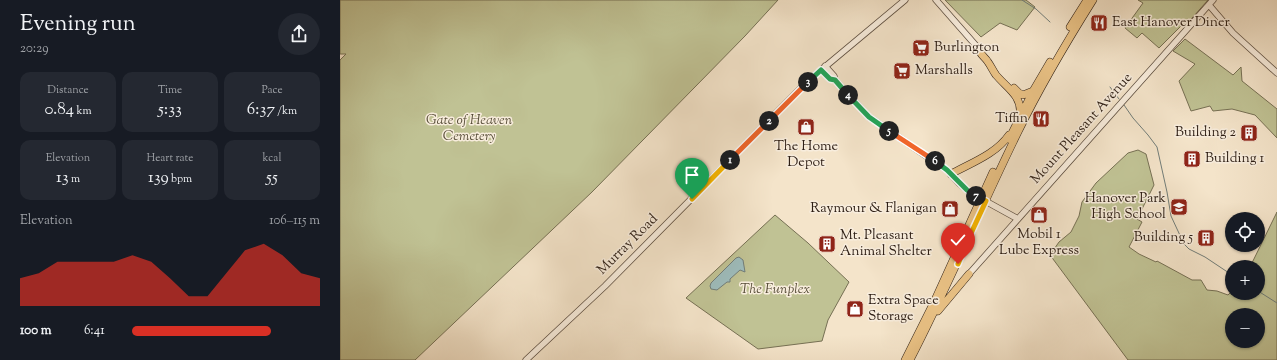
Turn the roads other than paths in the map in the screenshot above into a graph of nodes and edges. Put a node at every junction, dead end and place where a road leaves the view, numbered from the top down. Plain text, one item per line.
1 (905, 0) edge
2 (936, 0) edge
3 (1087, 0) edge
4 (1093, 0) edge
5 (1211, 2) edge
6 (979, 49) junction
7 (823, 68) junction
8 (1277, 73) edge
9 (1033, 91) junction
10 (1020, 116) junction
11 (1013, 130) junction
12 (951, 174) junction
13 (983, 200) junction
14 (1018, 219) junction
15 (969, 274) joint
16 (931, 320) junction
17 (526, 360) edge
18 (905, 360) edge
19 (910, 360) edge

1 - 7 street, Murray Road
2 - 6 street
3 - 9 main road
4 - 13 main road
5 - 8 street
5 - 14 street, Mount Pleasant Avenue
6 - 9 main road
6 - 10 main road
7 - 12 street
7 - 17 street, Murray Road
9 - 10 main road
10 - 11 main road
11 - 12 main road
11 - 13 main road
12 - 13 street
13 - 14 street
13 - 16 main road
13 - 18 main road
14 - 15 street, Mount Pleasant Avenue
15 - 16 main road
16 - 19 main road

